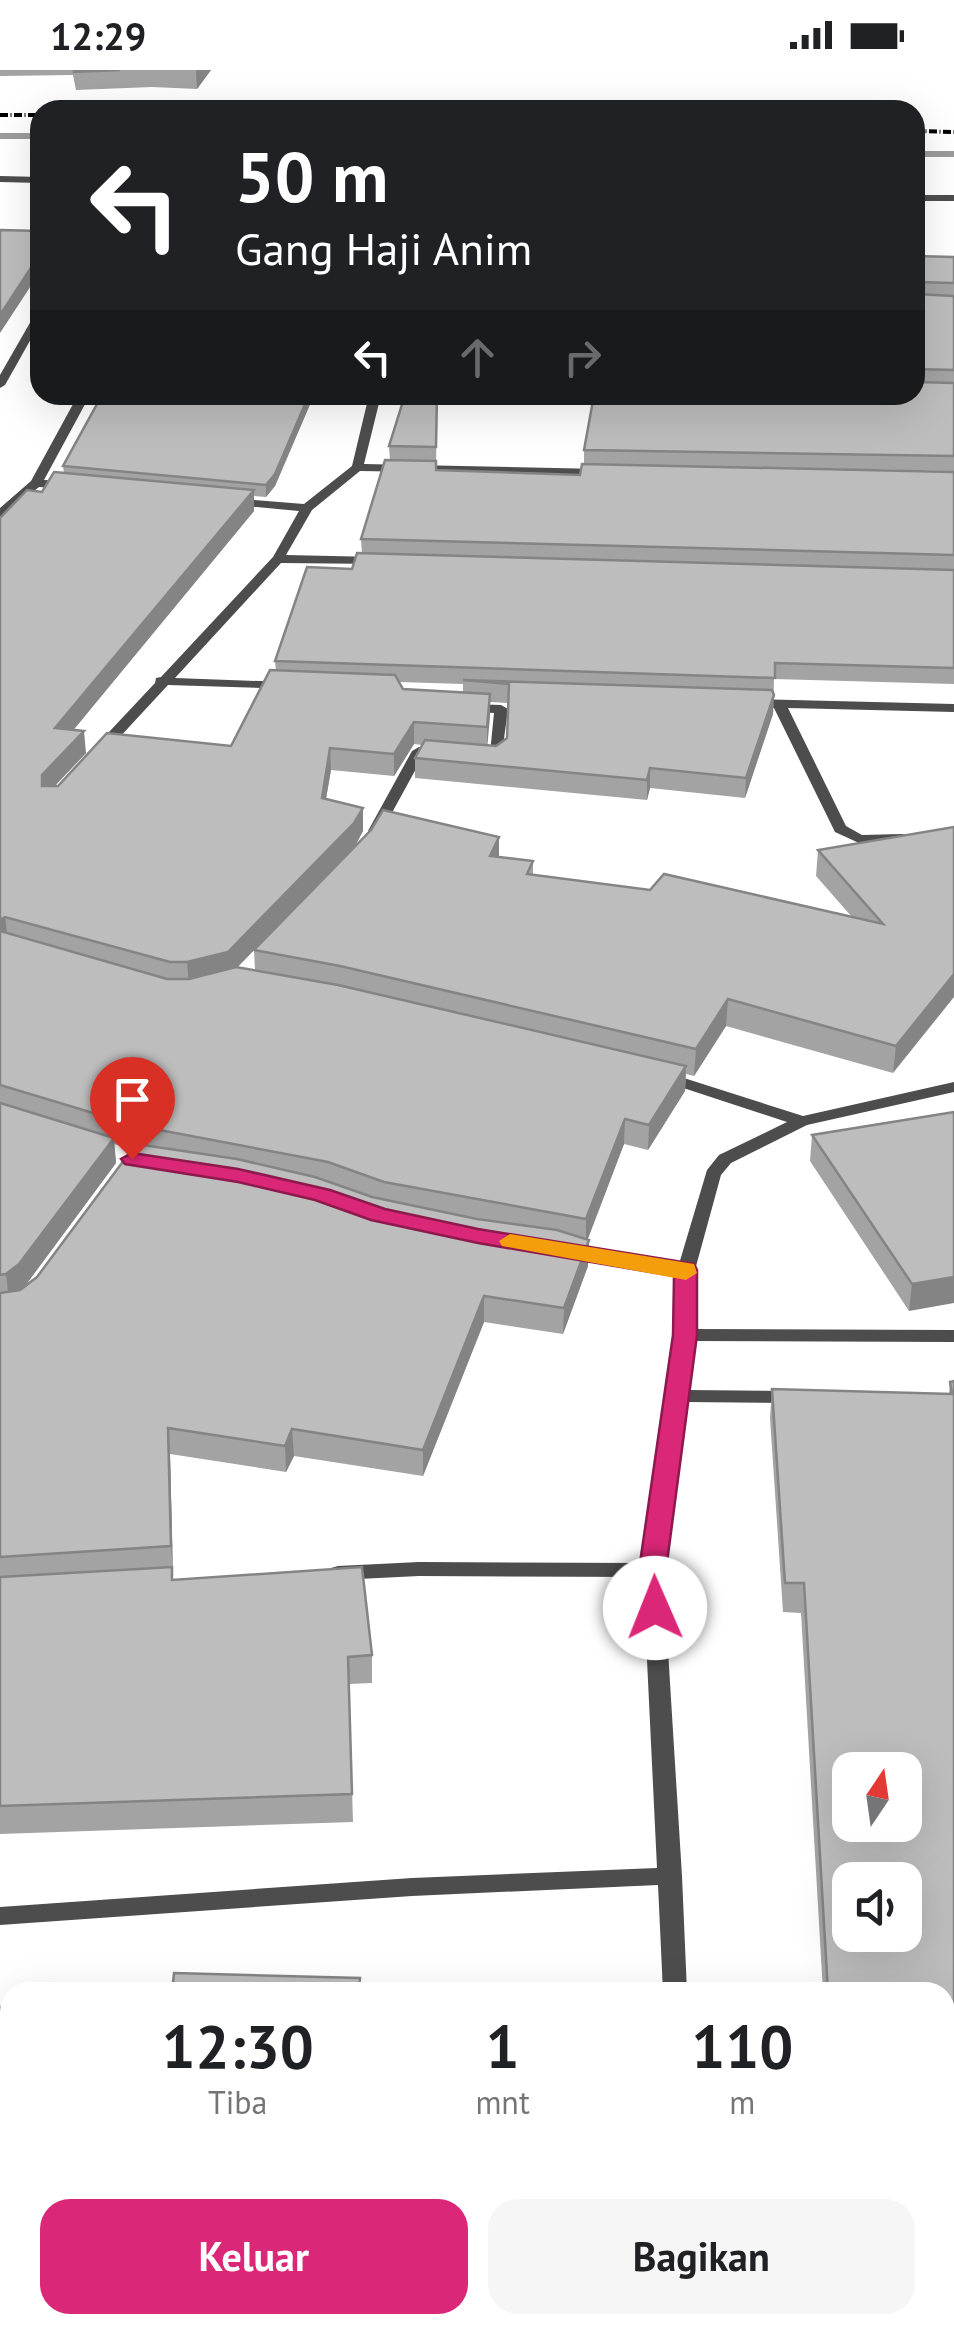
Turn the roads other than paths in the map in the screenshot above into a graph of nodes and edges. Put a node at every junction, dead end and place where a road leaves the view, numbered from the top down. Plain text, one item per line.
1 (0, 179) edge
2 (30, 180) edge
3 (925, 198) edge
4 (954, 198) edge
5 (30, 332) edge
6 (0, 385) edge
7 (79, 405) edge
8 (372, 405) edge
9 (357, 466) junction
10 (616, 472) edge
11 (36, 483) junction
12 (83, 486) edge
13 (214, 499) edge
14 (307, 508) junction
15 (0, 514) edge
16 (278, 558) junction
17 (397, 562) edge
18 (162, 682) junction
19 (310, 687) edge
20 (462, 692) edge
21 (501, 694) edge
22 (731, 702) edge
23 (779, 704) junction
24 (446, 706) edge
25 (954, 708) edge
26 (438, 752) edge
27 (477, 756) edge
28 (87, 764) edge
29 (917, 836) edge
30 (364, 850) edge
31 (647, 1073) edge
32 (954, 1087) edge
33 (802, 1121) junction
34 (542, 1245) edge
35 (686, 1270) junction
36 (685, 1335) junction
37 (954, 1336) edge
38 (676, 1396) junction
39 (815, 1398) edge
40 (653, 1570) junction
41 (324, 1574) edge
42 (671, 1876) junction
43 (0, 1916) edge
44 (675, 1982) edge

1 - 2 street
3 - 4 street
5 - 6 street
7 - 11 street
8 - 9 street
9 - 10 street
9 - 14 street
11 - 12 street
11 - 15 street
13 - 14 street
14 - 16 street
16 - 17 street
16 - 18 street
18 - 19 street
18 - 28 street
20 - 21 street
22 - 23 street
23 - 25 street
23 - 29 street
24 - 27 street
26 - 30 street
31 - 33 street
32 - 33 street
33 - 35 street
34 - 35 street
35 - 36 street
36 - 37 street
36 - 38 street
38 - 39 street
38 - 40 street
40 - 41 street
40 - 42 street
42 - 43 street
42 - 44 street

